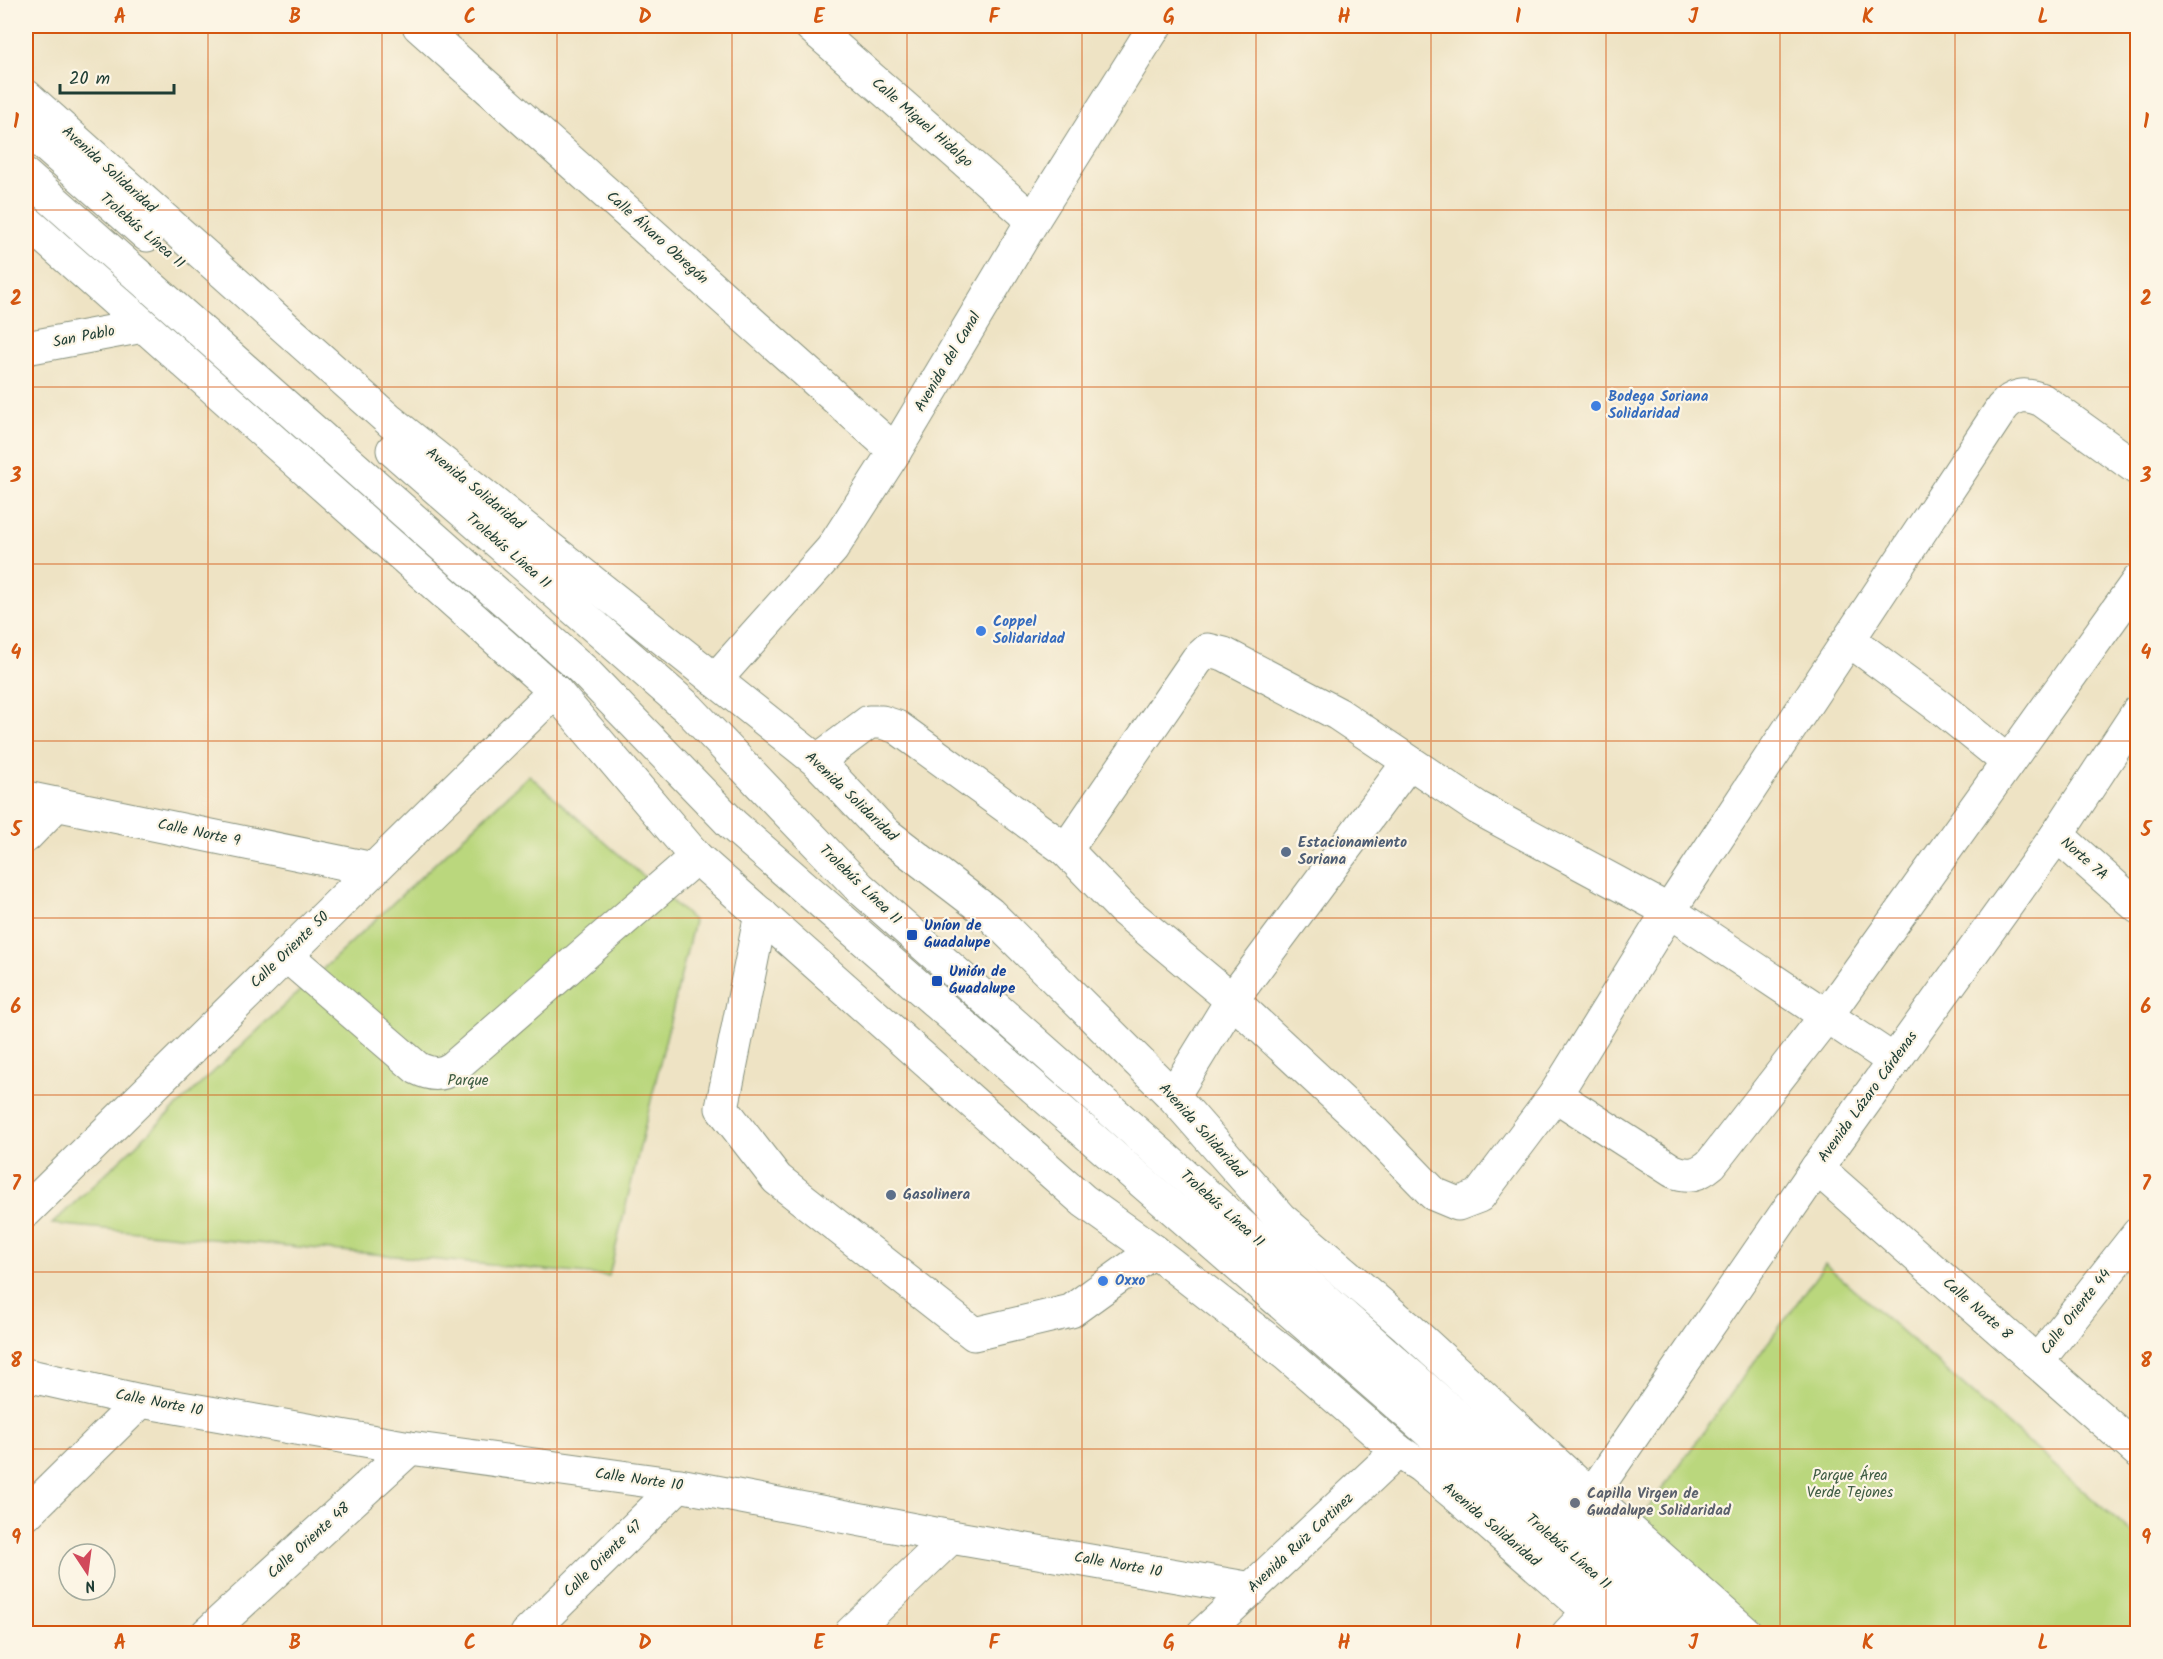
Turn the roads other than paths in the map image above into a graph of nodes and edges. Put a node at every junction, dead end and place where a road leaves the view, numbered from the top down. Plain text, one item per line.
1 (419, 26) edge
2 (812, 26) edge
3 (1155, 26) edge
4 (26, 96) edge
5 (26, 128) edge
6 (26, 176) edge
7 (1032, 220) junction
8 (26, 221) edge
9 (143, 326) junction
10 (26, 348) edge
11 (895, 451) junction
12 (2138, 469) edge
13 (2138, 581) edge
14 (1849, 640) junction
15 (716, 680) junction
16 (555, 690) junction
17 (2138, 712) edge
18 (817, 761) junction
19 (1409, 762) junction
20 (2008, 762) junction
21 (26, 798) edge
22 (57, 804) junction
23 (26, 836) edge
24 (2057, 836) junction
25 (1066, 850) junction
26 (696, 857) junction
27 (373, 869) junction
28 (2138, 907) edge
29 (1669, 911) junction
30 (761, 914) junction
31 (286, 955) junction
32 (1232, 1000) junction
33 (1827, 1015) junction
34 (1894, 1061) junction
35 (1555, 1095) junction
36 (1173, 1096) junction
37 (1816, 1168) junction
38 (26, 1211) edge
39 (2138, 1234) edge
40 (1154, 1251) junction
41 (2037, 1362) junction
42 (26, 1375) edge
43 (141, 1401) junction
44 (410, 1448) junction
45 (1398, 1451) junction
46 (2138, 1451) edge
47 (1600, 1483) dead end
48 (679, 1485) junction
49 (26, 1514) edge
50 (951, 1536) junction
51 (1252, 1589) junction
52 (1579, 1623) edge
53 (207, 1634) edge
54 (527, 1634) edge
55 (850, 1634) edge
56 (1203, 1634) edge
57 (1615, 1634) edge
58 (1661, 1634) edge
59 (1702, 1634) edge
60 (1747, 1634) edge

1 - 11 street, Calle Álvaro Obregón
2 - 7 street, Calle Miguel Hidalgo
3 - 7 street, Avenida del Canal
4 - 15 street, Avenida Solidaridad
5 - 59 street, Trolebús Línea 11
6 - 58 street, Trolebús Línea 11
7 - 11 street, Avenida del Canal
8 - 9 street, Avenida Solidaridad
9 - 10 street, San Pablo
9 - 16 street, Avenida Solidaridad
11 - 15 street, Avenida del Canal
12 - 14 street
13 - 20 street
14 - 20 street
14 - 29 street
15 - 18 street, Avenida Solidaridad
16 - 26 street, Avenida Solidaridad
16 - 27 street, Calle Oriente 50
17 - 24 street, Avenida Lázaro Cárdenas
18 - 25 street
18 - 36 street, Avenida Solidaridad
19 - 25 street
19 - 29 street
19 - 32 street
20 - 33 street
21 - 22 street, Calle Norte 9
22 - 23 street
22 - 27 street, Calle Norte 9
24 - 28 street, Norte 7A
24 - 34 street, Avenida Lázaro Cárdenas
25 - 32 street
26 - 30 street, Avenida Solidaridad
26 - 31 street
27 - 31 street, Calle Oriente 50
29 - 33 street
29 - 35 street
30 - 40 street, Avenida Solidaridad
30 - 40 street
31 - 38 street, Calle Oriente 50
32 - 35 street
32 - 36 street
33 - 34 street
33 - 35 street
34 - 37 street, Avenida Lázaro Cárdenas
36 - 60 street, Avenida Solidaridad
37 - 41 street, Calle Norte 8
37 - 47 street, Avenida Lázaro Cárdenas
39 - 41 street, Calle Oriente 44
40 - 45 street, Avenida Solidaridad
41 - 46 street, Calle Norte 8
42 - 43 street, Calle Norte 10
43 - 44 street, Calle Norte 10
43 - 49 street
44 - 48 street, Calle Norte 10
44 - 53 street, Calle Oriente 48
45 - 51 street, Avenida Ruiz Cortinez
45 - 52 street, Avenida Solidaridad
48 - 50 street, Calle Norte 10
48 - 54 street, Calle Oriente 47
50 - 51 street, Calle Norte 10
50 - 55 street
51 - 56 street, Avenida Ruiz Cortinez
52 - 57 street, Avenida Solidaridad

